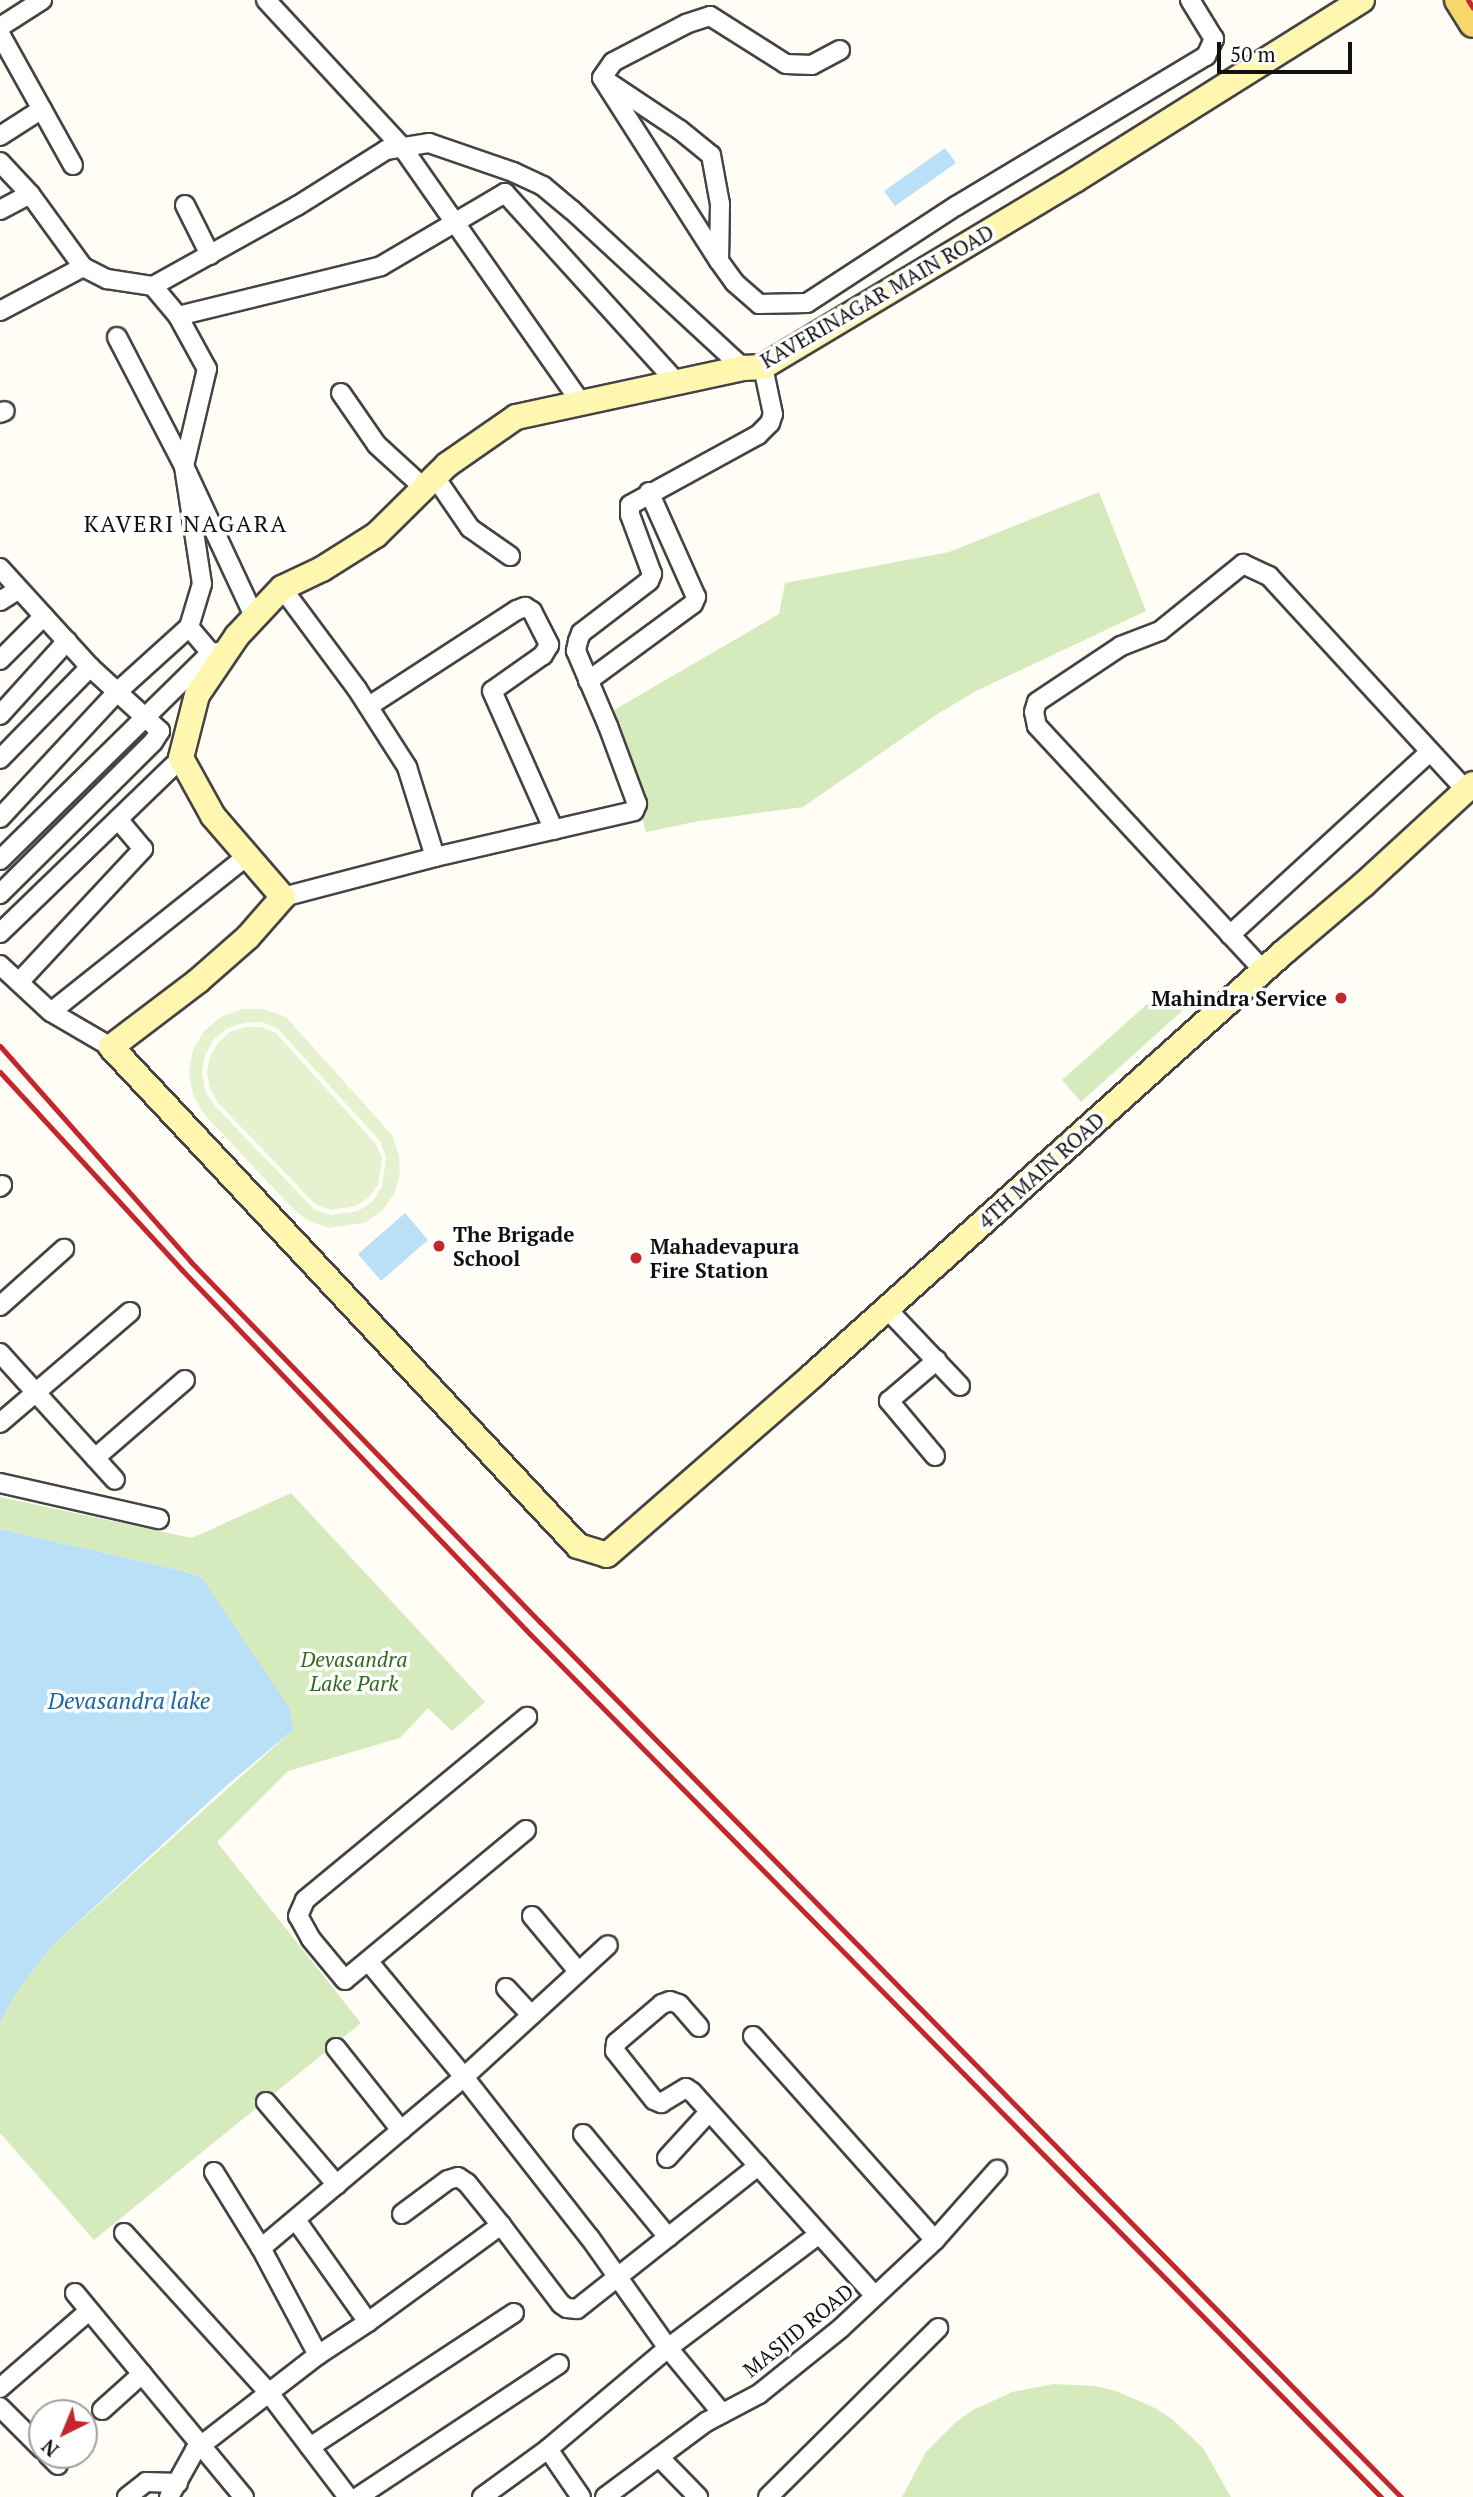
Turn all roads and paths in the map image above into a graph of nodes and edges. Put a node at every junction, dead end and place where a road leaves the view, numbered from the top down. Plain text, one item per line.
1 (266, 0) edge
2 (1362, 0) edge
3 (1458, 0) edge
4 (37, 1) edge
5 (1187, 3) edge
6 (1473, 24) edge
7 (0, 27) edge
8 (0, 34) edge
9 (840, 50) dead end
10 (602, 78) junction
11 (42, 109) junction
12 (0, 136) edge
13 (402, 148) junction
14 (0, 162) edge
15 (73, 165) dead end
16 (30, 194) junction
17 (184, 205) dead end
18 (0, 210) edge
19 (454, 223) junction
20 (210, 255) junction
21 (719, 261) junction
22 (83, 267) junction
23 (153, 286) junction
24 (0, 311) edge
25 (178, 316) junction
26 (117, 337) dead end
27 (753, 368) junction
28 (678, 384) junction
29 (341, 393) dead end
30 (582, 404) junction
31 (184, 466) junction
32 (429, 483) junction
33 (649, 492) junction
34 (510, 556) dead end
35 (0, 569) edge
36 (282, 588) junction
37 (19, 589) junction
38 (0, 601) edge
39 (44, 616) junction
40 (255, 618) junction
41 (189, 627) junction
42 (67, 641) junction
43 (219, 652) junction
44 (0, 660) edge
45 (90, 667) junction
46 (587, 681) junction
47 (116, 693) junction
48 (369, 706) junction
49 (0, 715) edge
50 (145, 715) junction
51 (1430, 752) junction
52 (181, 758) junction
53 (0, 759) edge
54 (1469, 787) edge
55 (0, 818) edge
56 (118, 819) junction
57 (554, 830) junction
58 (247, 856) junction
59 (435, 857) junction
60 (0, 861) edge
61 (15, 880) junction
62 (0, 894) edge
63 (283, 897) junction
64 (0, 933) edge
65 (1230, 934) junction
66 (0, 965) edge
67 (1263, 970) junction
68 (19, 982) junction
69 (51, 1012) junction
70 (111, 1047) junction
71 (64, 1249) dead end
72 (0, 1306) edge
73 (887, 1309) junction
74 (130, 1312) dead end
75 (0, 1353) edge
76 (937, 1360) junction
77 (185, 1380) dead end
78 (960, 1386) dead end
79 (36, 1393) junction
80 (0, 1423) edge
81 (935, 1456) dead end
82 (95, 1458) junction
83 (115, 1480) dead end
84 (0, 1483) edge
85 (159, 1519) dead end
86 (527, 1717) dead end
87 (526, 1830) dead end
88 (532, 1916) dead end
89 (608, 1945) dead end
90 (369, 1961) junction
91 (578, 1971) junction
92 (506, 1988) dead end
93 (531, 2015) junction
94 (699, 2027) dead end
95 (753, 2036) dead end
96 (336, 2048) dead end
97 (464, 2077) junction
98 (267, 2102) dead end
99 (709, 2112) junction
100 (401, 2130) junction
101 (583, 2134) dead end
102 (667, 2158) dead end
103 (758, 2166) junction
104 (997, 2170) dead end
105 (214, 2172) dead end
106 (337, 2185) junction
107 (402, 2214) dead end
108 (296, 2220) junction
109 (500, 2225) junction
110 (124, 2233) dead end
111 (818, 2235) junction
112 (668, 2237) junction
113 (935, 2240) junction
114 (261, 2248) junction
115 (618, 2277) junction
116 (75, 2293) dead end
117 (875, 2296) junction
118 (89, 2311) junction
119 (514, 2313) dead end
120 (368, 2322) junction
121 (938, 2328) dead end
122 (668, 2348) junction
123 (318, 2355) junction
124 (559, 2364) dead end
125 (142, 2374) junction
126 (0, 2388) edge
127 (269, 2393) junction
128 (0, 2407) edge
129 (102, 2410) dead end
130 (722, 2413) junction
131 (28, 2435) edge
132 (202, 2445) junction
133 (310, 2446) junction
134 (548, 2449) junction
135 (659, 2457) junction
136 (173, 2490) edge
137 (780, 2493) edge
138 (239, 2495) edge
139 (127, 2497) edge
140 (348, 2497) edge
141 (358, 2497) edge
142 (482, 2497) edge
143 (581, 2497) edge
144 (605, 2497) edge
145 (698, 2497) edge

1 - 13 street
2 - 27 street, KAVERINAGAR MAIN ROAD
3 - 6 main road
4 - 7 street
5 - 21 street
8 - 11 street
9 - 10 street
10 - 21 street
10 - 21 street
11 - 12 street
11 - 15 street
13 - 19 street
13 - 20 street
13 - 27 street
14 - 16 street
16 - 18 street
16 - 22 street
17 - 20 street
19 - 25 street
19 - 28 street
19 - 30 street
20 - 23 street
22 - 23 street
22 - 24 street
23 - 25 street
25 - 31 street
26 - 31 street
27 - 28 street, KAVERINAGAR MAIN ROAD
27 - 33 street
28 - 30 street, KAVERINAGAR MAIN ROAD
29 - 32 street
30 - 32 street, KAVERINAGAR MAIN ROAD
31 - 40 street
31 - 41 street
32 - 34 street
32 - 36 street, KAVERINAGAR MAIN ROAD
33 - 46 street
33 - 46 street
35 - 37 street
36 - 40 street, KAVERINAGAR MAIN ROAD
36 - 48 street
37 - 38 street
37 - 39 street
39 - 42 street
39 - 44 street
40 - 43 street, KAVERINAGAR MAIN ROAD
41 - 43 street
41 - 47 street
42 - 45 street
42 - 49 street
43 - 50 street
43 - 52 street, KAVERINAGAR MAIN ROAD
45 - 47 street
45 - 53 street
46 - 57 street
47 - 50 street
47 - 55 street
48 - 57 street
48 - 59 street
50 - 60 street
50 - 61 street
51 - 54 street
51 - 65 street
51 - 65 street
52 - 56 street
52 - 58 street
54 - 67 street, 4TH MAIN ROAD
56 - 64 street
56 - 68 street
57 - 59 street
58 - 63 street
58 - 69 street
59 - 63 street
60 - 61 street
61 - 62 street
63 - 70 street
65 - 67 street
66 - 68 street
67 - 73 street, 4TH MAIN ROAD
68 - 69 street
69 - 70 street
70 - 73 street, 4TH MAIN ROAD
71 - 72 street
73 - 76 street
74 - 79 street
75 - 79 street
76 - 78 street
76 - 81 street
77 - 82 street
79 - 80 street
79 - 82 street
82 - 83 street
84 - 85 street
86 - 90 street
87 - 90 street
88 - 91 street
89 - 91 street
90 - 97 street
91 - 93 street
92 - 93 street
93 - 97 street
94 - 99 street
95 - 113 street
96 - 100 street
97 - 100 street
97 - 115 street
98 - 106 street
99 - 102 street
99 - 103 street
100 - 106 street
101 - 112 street
103 - 111 street
103 - 112 street
104 - 113 street, MASJID ROAD
105 - 114 street
106 - 108 street
107 - 109 street
108 - 114 street
108 - 120 street
109 - 115 street
109 - 120 street
110 - 127 street
111 - 117 street
111 - 122 street
112 - 115 street
113 - 117 street, MASJID ROAD
114 - 123 street
115 - 122 street
116 - 118 street
117 - 130 street, MASJID ROAD
118 - 125 street
118 - 126 street
119 - 133 street
120 - 123 street
121 - 137 street
122 - 130 street
122 - 134 street
123 - 127 street
124 - 141 street
125 - 129 street
125 - 132 street
127 - 132 street
127 - 133 street
128 - 131 street
130 - 135 street, MASJID ROAD
132 - 136 street
132 - 138 street
133 - 140 street
134 - 142 street
134 - 143 street
135 - 144 street, MASJID ROAD
135 - 145 street
136 - 139 street

